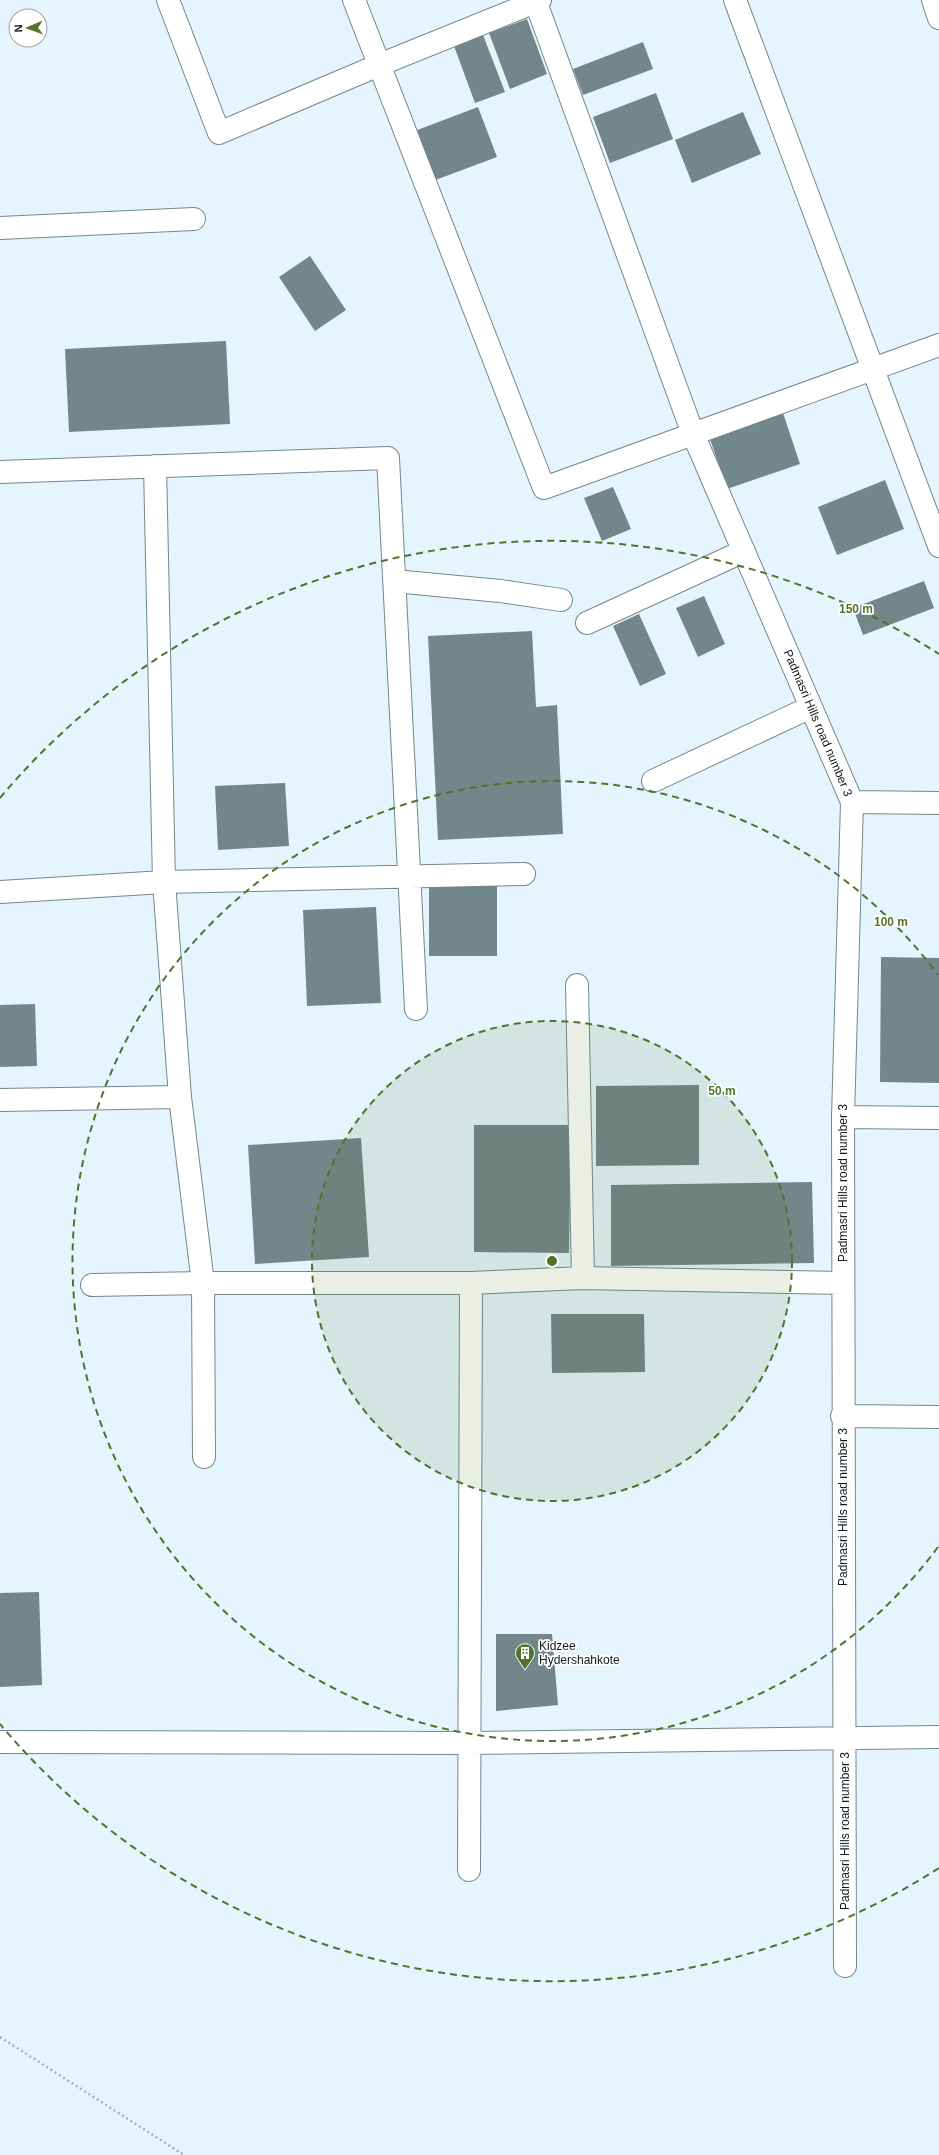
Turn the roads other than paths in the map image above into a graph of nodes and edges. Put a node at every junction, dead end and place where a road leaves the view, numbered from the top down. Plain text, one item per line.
1 (168, 0) edge
2 (354, 0) edge
3 (735, 0) edge
4 (933, 0) edge
5 (537, 1) edge
6 (939, 18) edge
7 (379, 65) junction
8 (194, 219) dead end
9 (0, 228) edge
10 (939, 345) edge
11 (873, 369) junction
12 (693, 434) junction
13 (155, 466) junction
14 (0, 472) edge
15 (939, 546) edge
16 (744, 551) junction
17 (394, 580) junction
18 (561, 600) dead end
19 (587, 623) dead end
20 (811, 707) junction
21 (653, 781) dead end
22 (852, 802) junction
23 (939, 803) edge
24 (524, 874) dead end
25 (410, 876) junction
26 (164, 882) junction
27 (0, 892) edge
28 (577, 985) dead end
29 (416, 1009) dead end
30 (180, 1097) junction
31 (0, 1100) edge
32 (843, 1117) junction
33 (939, 1118) edge
34 (583, 1278) junction
35 (203, 1283) junction
36 (471, 1283) junction
37 (843, 1283) junction
38 (92, 1285) dead end
39 (842, 1416) junction
40 (939, 1417) edge
41 (204, 1456) dead end
42 (845, 1737) junction
43 (939, 1737) edge
44 (0, 1742) edge
45 (469, 1743) junction
46 (469, 1870) dead end
47 (845, 1966) dead end

1 - 7 street
2 - 7 street
3 - 11 street
4 - 6 street
5 - 7 street
5 - 12 street, Padmasri Hills road number 3
7 - 12 street
8 - 9 street
10 - 11 street
11 - 12 street
11 - 15 street
12 - 16 street, Padmasri Hills road number 3
13 - 14 street
13 - 17 street
13 - 26 street
16 - 19 street
16 - 20 street, Padmasri Hills road number 3
17 - 18 street
17 - 25 street
20 - 21 street
20 - 22 street, Padmasri Hills road number 3
22 - 23 street
22 - 32 street, Padmasri Hills road number 3
24 - 25 street
25 - 26 street
25 - 29 street
26 - 27 street
26 - 30 street
28 - 34 street
30 - 31 street
30 - 35 street
32 - 33 street
32 - 37 street, Padmasri Hills road number 3
34 - 36 street
34 - 37 street
35 - 36 street
35 - 38 street
35 - 41 street
36 - 45 street
37 - 39 street, Padmasri Hills road number 3
39 - 40 street
39 - 42 street, Padmasri Hills road number 3
42 - 43 street
42 - 45 street
42 - 47 street, Padmasri Hills road number 3
44 - 45 street
45 - 46 street

